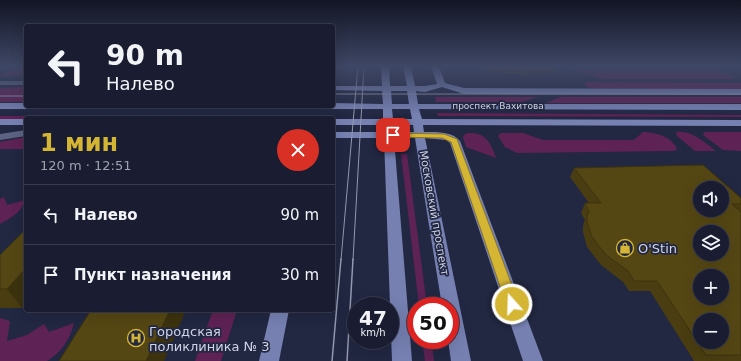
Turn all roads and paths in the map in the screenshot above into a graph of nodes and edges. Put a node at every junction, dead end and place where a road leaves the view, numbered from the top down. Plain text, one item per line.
1 (0, 83) edge
2 (24, 83) edge
3 (386, 83) edge
4 (410, 83) edge
5 (442, 85) joint
6 (336, 88) edge
7 (741, 92) edge
8 (0, 106) edge
9 (24, 106) edge
10 (335, 106) edge
11 (741, 107) edge
12 (0, 122) edge
13 (24, 122) edge
14 (335, 122) edge
15 (479, 122) junction
16 (741, 123) edge
17 (24, 133) edge
18 (335, 135) edge
19 (0, 137) edge
20 (455, 141) junction
21 (280, 312) edge
22 (269, 361) edge
23 (402, 361) edge
24 (461, 361) edge
25 (533, 361) edge

1 - 2 street
3 - 23 main road
4 - 24 main road, Московский проспект
5 - 6 main road
5 - 7 main road
8 - 9 main road
10 - 11 main road, проспект Вахитова
12 - 13 main road
14 - 15 main road, проспект Вахитова
15 - 16 main road, проспект Вахитова
15 - 20 main road
17 - 19 street
18 - 20 main road
20 - 25 main road
21 - 22 main road

